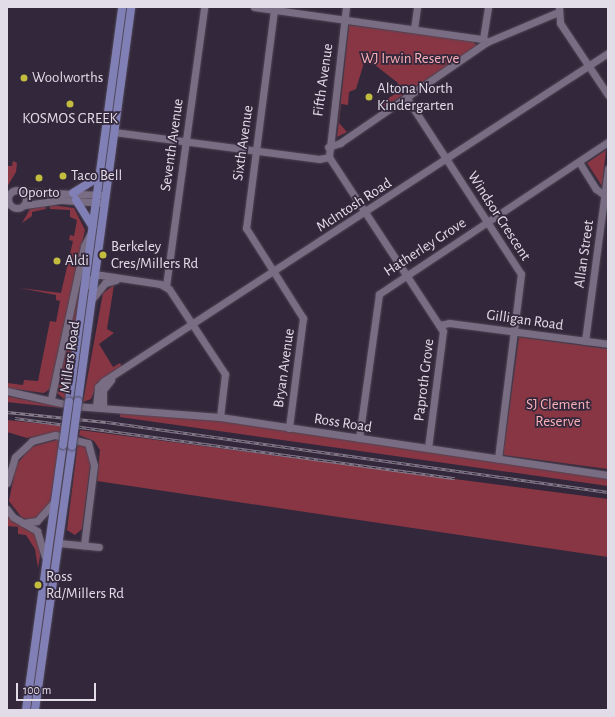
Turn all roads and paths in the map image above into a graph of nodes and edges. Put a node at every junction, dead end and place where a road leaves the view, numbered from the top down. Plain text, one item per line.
1 (122, 7) edge
2 (131, 7) edge
3 (204, 7) edge
4 (254, 7) edge
5 (346, 7) edge
6 (417, 7) edge
7 (488, 7) edge
8 (272, 9) edge
9 (558, 9) edge
10 (344, 20) junction
11 (414, 29) junction
12 (485, 41) junction
13 (608, 53) edge
14 (588, 66) junction
15 (608, 95) edge
16 (406, 97) junction
17 (114, 132) junction
18 (186, 141) junction
19 (608, 142) edge
20 (328, 147) junction
21 (256, 150) junction
22 (329, 157) junction
23 (446, 160) junction
24 (579, 162) junction
25 (608, 169) edge
26 (99, 177) junction
27 (23, 192) junction
28 (8, 194) edge
29 (75, 197) junction
30 (606, 197) edge
31 (96, 198) junction
32 (105, 199) junction
33 (24, 205) junction
34 (9, 206) edge
35 (366, 213) junction
36 (487, 222) junction
37 (91, 230) junction
38 (274, 273) junction
39 (95, 275) junction
40 (406, 275) junction
41 (126, 280) junction
42 (166, 286) junction
43 (85, 287) junction
44 (92, 300) junction
45 (439, 325) junction
46 (193, 326) junction
47 (515, 332) junction
48 (585, 341) junction
49 (608, 344) edge
50 (7, 391) edge
51 (51, 399) junction
52 (74, 402) junction
53 (100, 407) junction
54 (220, 417) junction
55 (289, 428) junction
56 (359, 438) junction
57 (428, 448) junction
58 (498, 458) junction
59 (608, 475) edge
60 (7, 484) edge
61 (56, 501) junction
62 (7, 509) edge
63 (23, 523) junction
64 (59, 543) junction
65 (84, 545) junction
66 (99, 547) dead end
67 (46, 564) junction
68 (26, 710) edge
69 (35, 710) edge

1 - 26 main road, Millers Road
2 - 17 main road, Millers Road
3 - 18 street, Seventh Avenue
4 - 8 street
5 - 10 street, Fifth Avenue
6 - 11 street
7 - 12 street
8 - 10 street
8 - 21 street, Sixth Avenue
9 - 12 street
9 - 14 street
10 - 11 street
10 - 20 street, Fifth Avenue
11 - 12 street
12 - 16 street
13 - 14 street, McIntosh Road
14 - 15 street
14 - 23 street, McIntosh Road
16 - 20 street
16 - 23 street, Windsor Crescent
17 - 18 street
17 - 32 main road, Millers Road
18 - 21 street
18 - 42 street, Seventh Avenue
19 - 24 street, Hatherley Grove
20 - 22 street, Fifth Avenue
21 - 22 street
21 - 38 street, Sixth Avenue
22 - 35 street, Paproth Grove
23 - 35 street, McIntosh Road
23 - 36 street, Windsor Crescent
24 - 30 street
24 - 36 street, Hatherley Grove
25 - 30 street, Allan Street
26 - 29 main road
26 - 31 main road, Millers Road
27 - 28 street
27 - 29 street
27 - 33 street
28 - 34 street
29 - 31 street
29 - 33 street
29 - 37 main road
30 - 48 street, Allan Street
31 - 32 street
31 - 37 main road, Millers Road
32 - 39 main road, Millers Road
33 - 34 street
35 - 38 street, McIntosh Road
35 - 40 street, Paproth Grove
36 - 40 street, Hatherley Grove
36 - 47 street, Windsor Crescent
37 - 43 main road, Millers Road
37 - 51 street, Millers Road
38 - 46 street, McIntosh Road
38 - 55 street, Bryan Avenue
39 - 41 street
39 - 43 street
39 - 44 main road, Millers Road
40 - 45 street, Paproth Grove
40 - 56 street, Hatherley Grove
41 - 42 street
41 - 44 street
42 - 46 street
43 - 52 main road, Millers Road
44 - 52 main road, Millers Road
45 - 47 street, Gilligan Road
45 - 57 street, Paproth Grove
46 - 53 street, McIntosh Road
46 - 54 street
47 - 48 street, Gilligan Road
47 - 58 street, Windsor Crescent
48 - 49 street, Gilligan Road
50 - 51 street, Ross Road
51 - 52 street, Ross Road
52 - 53 street, Ross Road
52 - 61 main road, Millers Road, bridge
52 - 64 main road, Millers Road, bridge
53 - 54 street, Ross Road
54 - 55 street, Ross Road
55 - 56 street, Ross Road
56 - 57 street, Ross Road
57 - 58 street, Ross Road
58 - 59 street, Ross Road
60 - 65 street
61 - 63 street
61 - 67 main road, Millers Road
62 - 63 street
63 - 67 street
64 - 65 street
64 - 69 main road, Millers Road
65 - 66 street
67 - 68 main road, Millers Road

